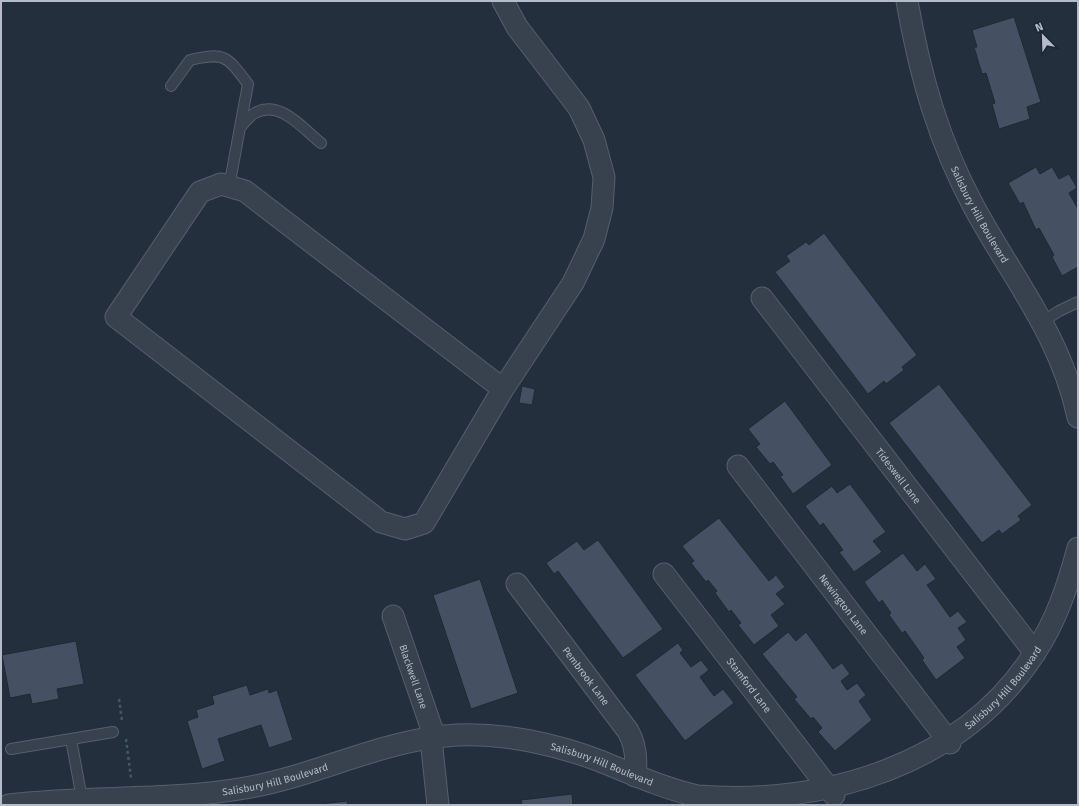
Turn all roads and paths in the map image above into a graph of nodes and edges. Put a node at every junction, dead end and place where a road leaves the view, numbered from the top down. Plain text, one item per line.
1 (503, 1) edge
2 (908, 1) edge
3 (171, 86) dead end
4 (240, 128) junction
5 (320, 143) dead end
6 (229, 187) junction
7 (762, 298) dead end
8 (1078, 302) edge
9 (1042, 322) junction
10 (503, 389) junction
11 (1078, 417) edge
12 (738, 466) dead end
13 (1078, 548) edge
14 (664, 574) dead end
15 (517, 584) dead end
16 (393, 616) dead end
17 (1036, 653) junction
18 (113, 732) dead end
19 (433, 738) junction
20 (71, 739) junction
21 (950, 743) junction
22 (11, 749) dead end
23 (128, 756) dead end
24 (635, 776) junction
25 (132, 785) dead end
26 (834, 795) junction
27 (82, 802) edge
28 (9, 805) edge
29 (438, 805) edge

1 - 10 street
2 - 9 street, Salisbury Hill Boulevard
3 - 4 lane
4 - 5 lane
4 - 6 lane
6 - 10 street
6 - 10 street
7 - 17 street, Tideswell Lane
8 - 9 lane
9 - 11 street, Salisbury Hill Boulevard
12 - 21 street, Newington Lane
13 - 17 street, Salisbury Hill Boulevard
14 - 26 street, Stamford Lane
15 - 24 street, Pembrook Lane
16 - 19 street, Blackwell Lane
17 - 21 street, Salisbury Hill Boulevard
18 - 20 lane
19 - 24 street, Salisbury Hill Boulevard
19 - 27 street, Salisbury Hill Boulevard
19 - 29 street, Blackwell Lane
20 - 22 lane
20 - 27 lane
21 - 26 street, Salisbury Hill Boulevard
23 - 25 path
24 - 26 street, Salisbury Hill Boulevard
27 - 28 street, Salisbury Hill Boulevard

